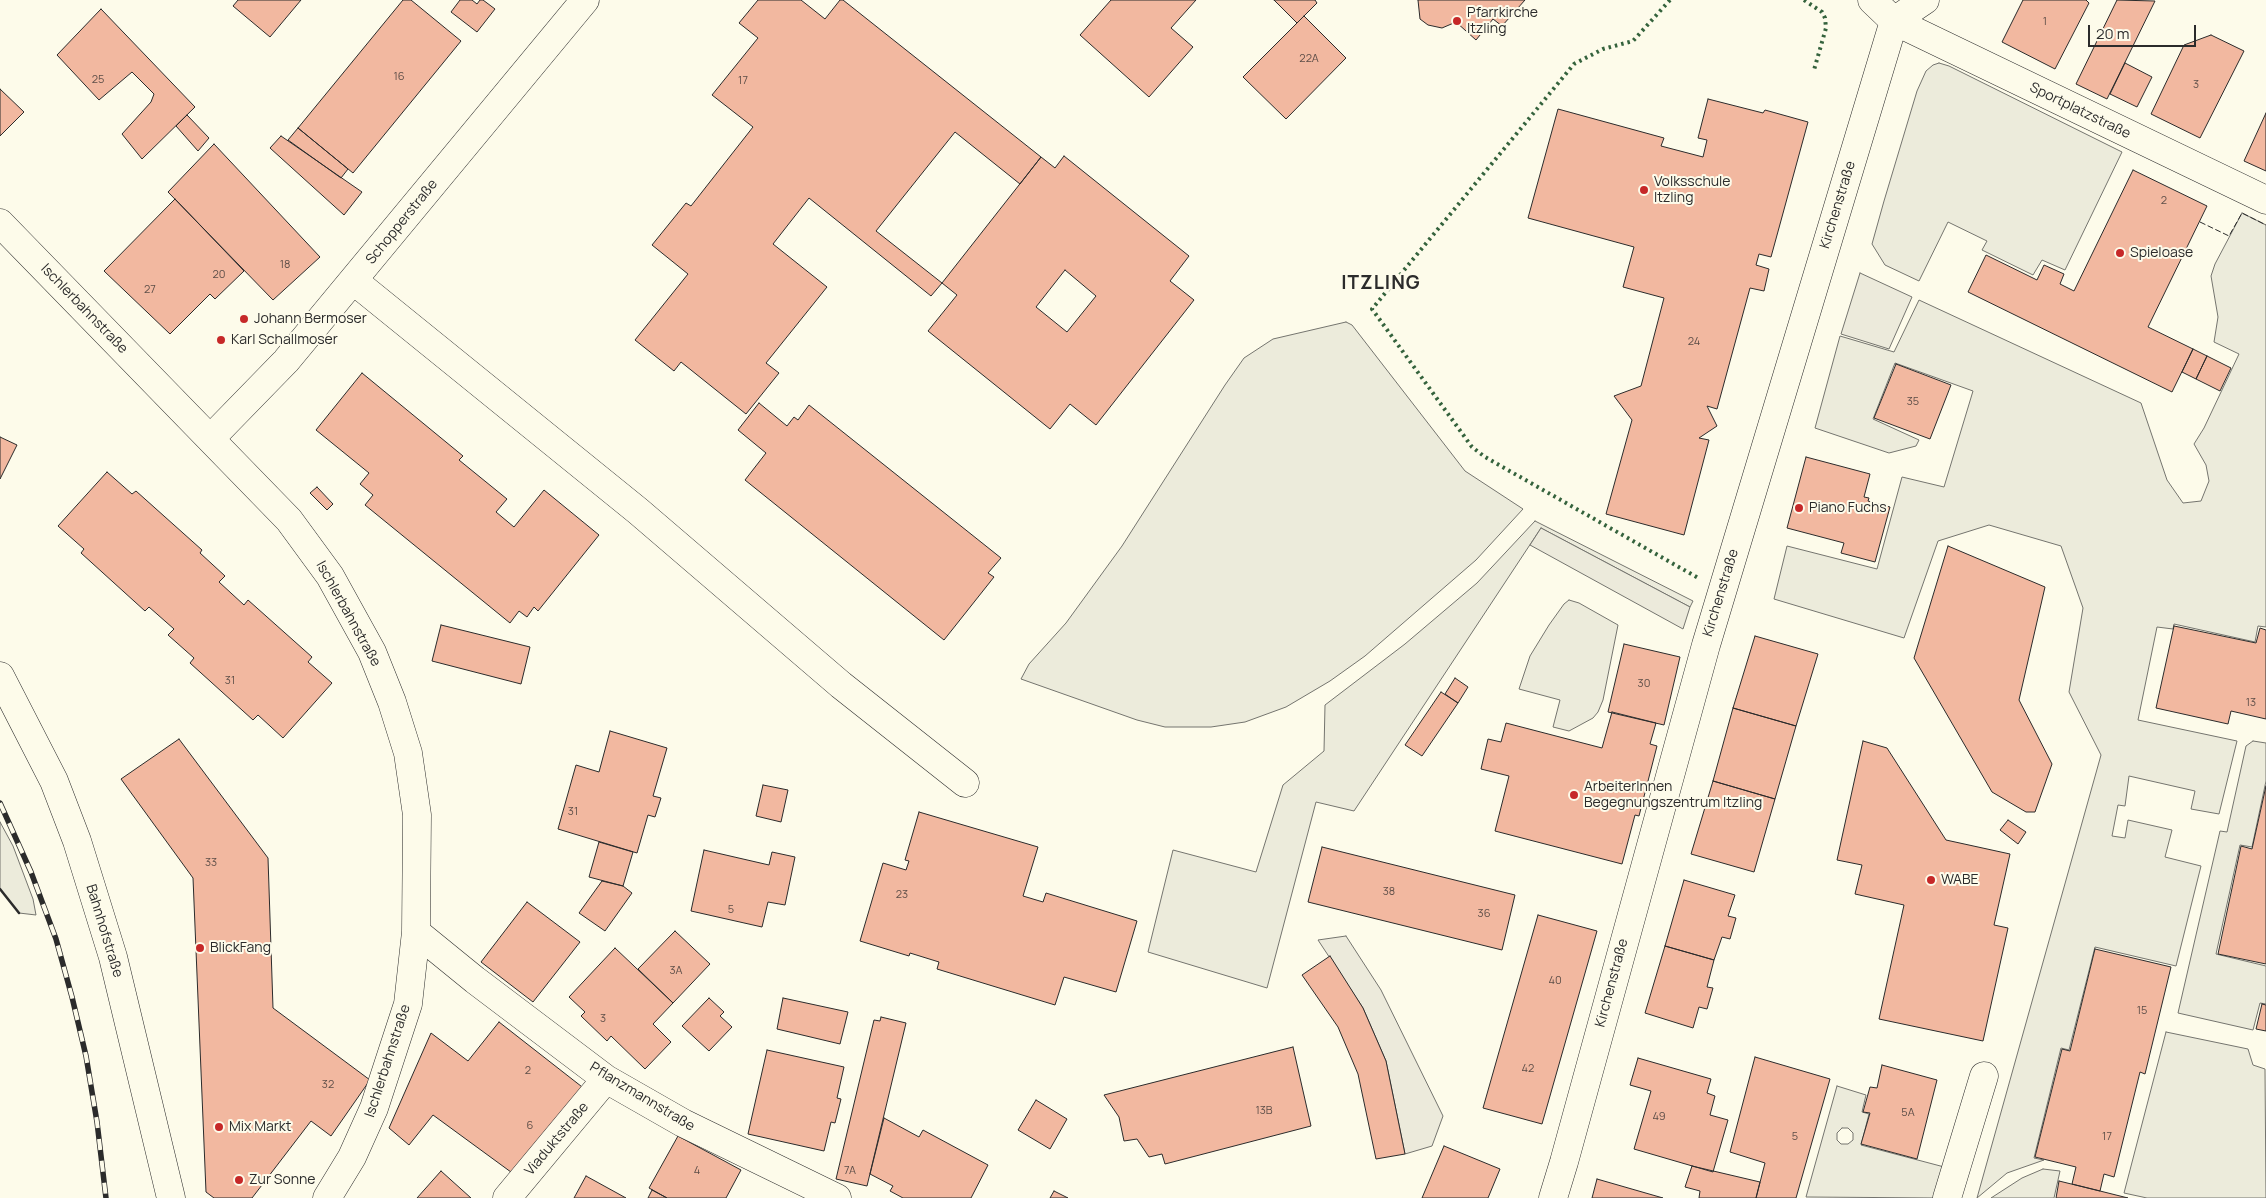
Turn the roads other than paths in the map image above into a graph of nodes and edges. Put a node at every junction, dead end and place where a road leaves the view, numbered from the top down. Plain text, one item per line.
1 (585, 0) edge
2 (1872, 0) edge
3 (1925, 0) edge
4 (1894, 21) junction
5 (2266, 200) edge
6 (0, 223) edge
7 (354, 281) junction
8 (211, 438) junction
9 (0, 676) edge
10 (965, 783) dead end
11 (416, 932) junction
12 (1984, 1076) dead end
13 (606, 1079) junction
14 (171, 1198) edge
15 (327, 1198) edge
16 (507, 1198) edge
17 (837, 1198) edge
18 (1553, 1198) edge
19 (1947, 1198) edge

1 - 7 street, Schopperstraße
2 - 4 street
3 - 4 street
4 - 5 street, Sportplatzstraße
4 - 18 street, Kirchenstraße
6 - 8 street, Ischlerbahnstraße
7 - 8 street, Schopperstraße
7 - 10 street
8 - 11 street, Ischlerbahnstraße
9 - 14 street, Bahnhofstraße
11 - 13 street, Pflanzmannstraße
11 - 15 street, Ischlerbahnstraße
12 - 19 street
13 - 16 street, Viaduktstraße
13 - 17 street, Pflanzmannstraße

